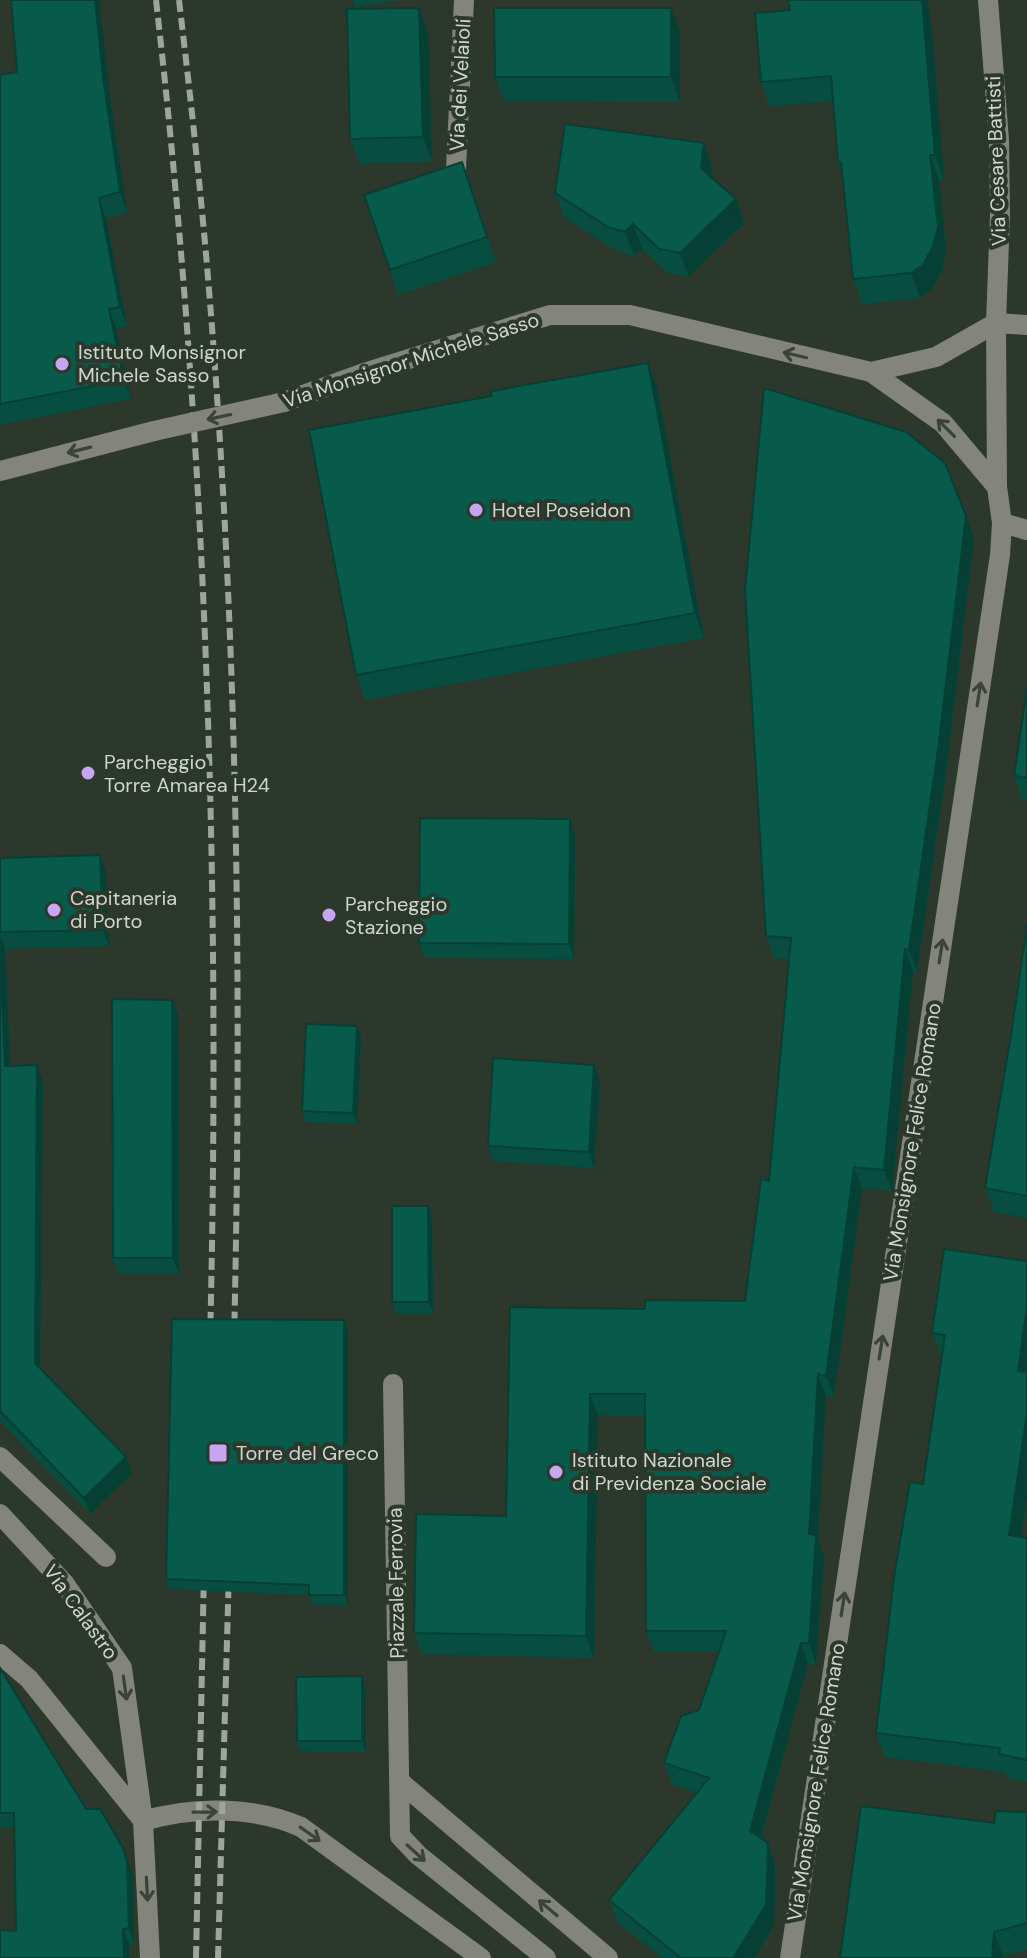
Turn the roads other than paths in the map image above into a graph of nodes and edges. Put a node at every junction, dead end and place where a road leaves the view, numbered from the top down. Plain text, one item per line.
1 (464, 0) edge
2 (988, 0) edge
3 (456, 169) edge
4 (996, 323) junction
5 (1027, 325) edge
6 (871, 372) junction
7 (0, 471) edge
8 (997, 487) junction
9 (1002, 523) junction
10 (1027, 530) edge
11 (393, 1384) dead end
12 (0, 1457) edge
13 (0, 1514) edge
14 (106, 1557) dead end
15 (0, 1654) edge
16 (399, 1781) junction
17 (143, 1821) junction
18 (150, 1958) edge
19 (481, 1958) edge
20 (546, 1958) edge
21 (608, 1958) edge
22 (790, 1958) edge

1 - 3 street, Via dei Velaioli
2 - 4 street, Via Cesare Battisti
4 - 5 street
4 - 6 street, Via Monsignor Michele Sasso
4 - 8 street, Via Monsignore Felice Romano
6 -> 7 street, Via Monsignor Michele Sasso, bridge
8 -> 6 street, Via Monsignor Michele Sasso
8 - 9 street, Via Monsignore Felice Romano
9 - 10 street
22 -> 9 street, Via Monsignore Felice Romano
11 - 16 street, Piazzale Ferrovia
12 - 14 street
13 -> 17 street, Via Calastro
15 - 17 street
16 -> 20 street, Piazzale Ferrovia
21 -> 16 street
17 -> 18 street, Via Calastro
17 -> 19 street

